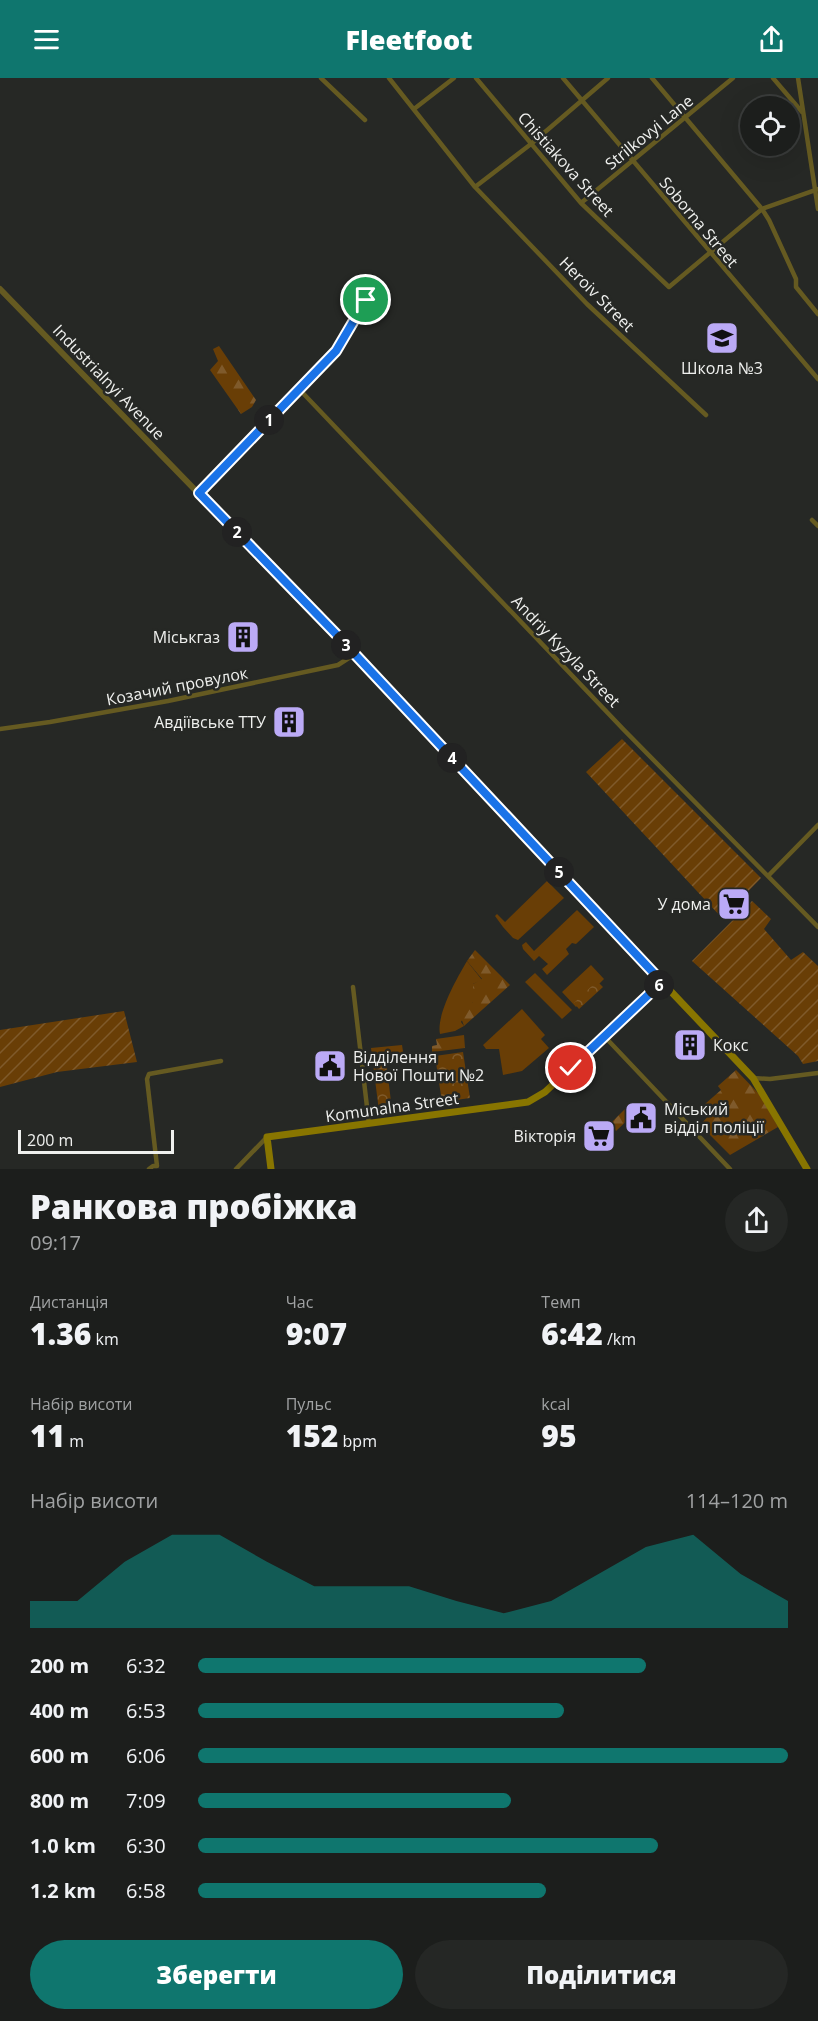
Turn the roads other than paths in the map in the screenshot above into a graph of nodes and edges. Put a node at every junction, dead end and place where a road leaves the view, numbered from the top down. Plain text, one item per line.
1 (321, 78) edge
2 (389, 78) edge
3 (454, 78) edge
4 (476, 78) edge
5 (563, 78) edge
6 (608, 78) edge
7 (652, 78) edge
8 (733, 78) edge
9 (773, 78) edge
10 (798, 78) edge
11 (581, 100) junction
12 (414, 109) junction
13 (804, 114) junction
14 (687, 117) junction
15 (365, 120) dead end
16 (531, 144) junction
17 (632, 162) junction
18 (475, 187) junction
19 (817, 189) edge
20 (581, 203) junction
21 (762, 209) junction
22 (818, 209) edge
23 (710, 253) junction
24 (371, 284) dead end
25 (0, 289) edge
26 (818, 314) edge
27 (818, 379) edge
28 (299, 389) junction
29 (706, 415) dead end
30 (199, 493) junction
31 (812, 520) dead end
32 (818, 526) edge
33 (355, 654) junction
34 (0, 729) edge
35 (818, 825) edge
36 (769, 875) junction
37 (818, 927) edge
38 (662, 982) junction
39 (353, 987) dead end
40 (605, 1037) junction
41 (221, 1061) dead end
42 (818, 1072) edge
43 (753, 1078) junction
44 (369, 1124) junction
45 (267, 1137) junction
46 (149, 1169) edge
47 (236, 1169) edge
48 (271, 1169) edge
49 (730, 1169) edge
50 (807, 1169) edge

1 - 15 street
2 - 12 street, Heroiv Street
3 - 12 street
4 - 16 street, Chistiakova Street
5 - 11 street, Soborna Street
6 - 11 street
7 - 14 street
8 - 14 street, Strilkovyi Lane
9 - 13 street
10 - 13 street
11 - 16 street
11 - 17 street, Soborna Street
12 - 18 street, Heroiv Street
13 - 19 street
14 - 17 street, Strilkovyi Lane
14 - 21 street
16 - 18 street
16 - 20 street, Chistiakova Street
17 - 20 street, Strilkovyi Lane
17 - 23 street, Soborna Street
18 - 29 street, Heroiv Street
19 - 21 street
19 - 22 street
20 - 23 street, Chistiakova Street
21 - 23 street
21 - 26 street
23 - 27 street, Soborna Street
24 - 28 street
25 - 30 street, Industrialnyi Avenue
28 - 30 street
28 - 36 street, Andriy Kyzyla Street
30 - 33 street, Industrialnyi Avenue
31 - 32 street
33 - 34 street, Козачий провулок
33 - 38 street, Industrialnyi Avenue
35 - 36 street
36 - 37 street, Andriy Kyzyla Street
38 - 40 main road, Komunalna Street
38 - 43 main road
39 - 44 street
40 - 44 main road, Komunalna Street
40 - 49 street
41 - 46 street
42 - 43 street
43 - 50 main road
44 - 45 main road, Komunalna Street
45 - 47 street
45 - 48 main road

